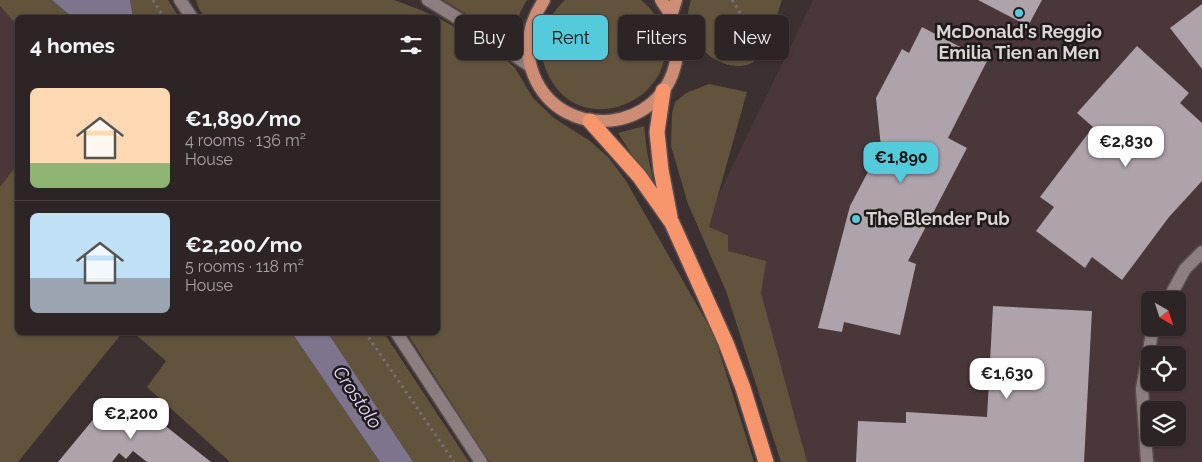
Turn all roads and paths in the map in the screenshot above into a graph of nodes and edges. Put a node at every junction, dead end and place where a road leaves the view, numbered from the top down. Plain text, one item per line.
1 (153, 0) edge
2 (180, 0) edge
3 (428, 0) edge
4 (544, 0) edge
5 (661, 0) edge
6 (676, 0) edge
7 (732, 0) edge
8 (162, 15) edge
9 (190, 15) edge
10 (670, 15) edge
11 (671, 15) edge
12 (741, 15) edge
13 (676, 60) edge
14 (530, 66) junction
15 (663, 91) junction
16 (590, 121) junction
17 (672, 223) junction
18 (1202, 252) edge
19 (1173, 291) edge
20 (367, 335) edge
21 (398, 335) edge
22 (1152, 336) edge
23 (454, 462) edge
24 (481, 462) edge
25 (766, 462) edge
26 (1147, 462) edge

1 - 8 path
2 - 9 street
3 - 14 street
4 - 14 main road
5 - 10 main road
6 - 11 main road
7 - 12 path
13 - 15 main road
14 - 16 main road
15 - 16 main road
15 - 17 highway
16 - 17 highway
17 - 25 highway
18 - 19 street
20 - 23 path
21 - 24 street
22 - 26 street

